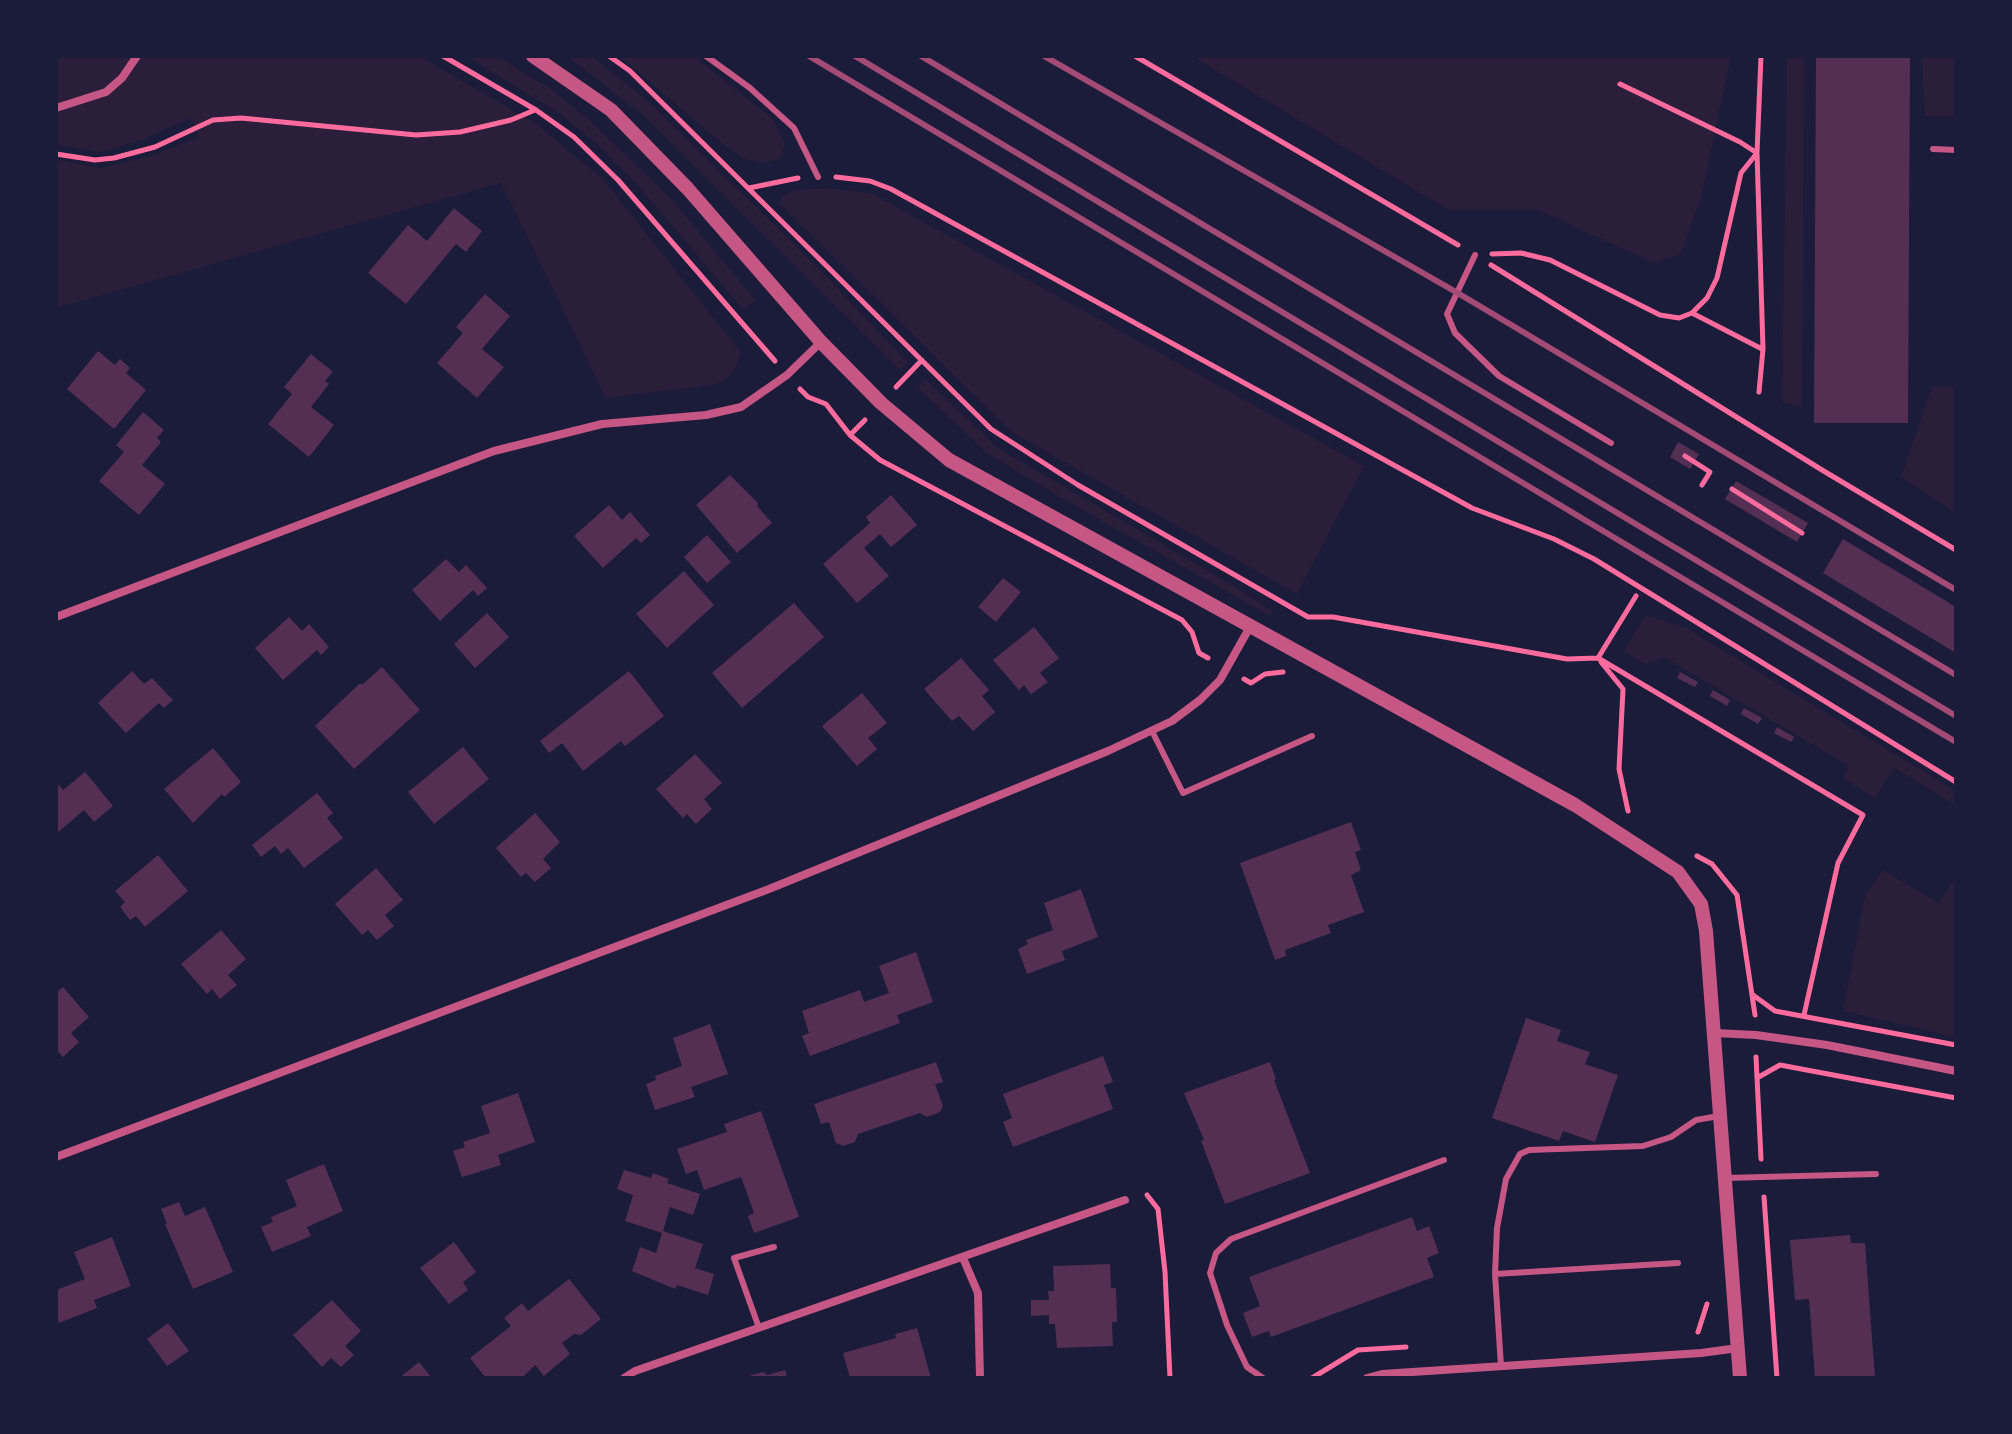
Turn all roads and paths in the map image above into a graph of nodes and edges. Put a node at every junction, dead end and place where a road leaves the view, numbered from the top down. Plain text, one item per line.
1 (137, 56) edge
2 (533, 56) edge
3 (609, 56) edge
4 (706, 56) edge
5 (1135, 56) edge
6 (1761, 56) edge
7 (1620, 84) dead end
8 (56, 108) edge
9 (536, 110) dead end
10 (1933, 149) dead end
11 (1956, 150) edge
12 (1757, 153) junction
13 (56, 154) edge
14 (818, 177) junction
15 (748, 188) junction
16 (1475, 255) junction
17 (1692, 313) junction
18 (821, 342) junction
19 (1763, 349) junction
20 (1759, 392) dead end
21 (1611, 443) dead end
22 (1685, 456) dead end
23 (1702, 485) dead end
24 (1732, 489) dead end
25 (1802, 533) dead end
26 (1956, 550) edge
27 (1636, 596) dead end
28 (56, 617) edge
29 (1308, 617) junction
30 (1251, 625) junction
31 (1312, 633) dead end
32 (1598, 658) junction
33 (1289, 673) dead end
34 (1244, 679) dead end
35 (1152, 731) junction
36 (1312, 736) dead end
37 (1956, 782) edge
38 (1616, 807) dead end
39 (1688, 850) dead end
40 (1753, 995) junction
41 (1804, 1015) junction
42 (1714, 1033) junction
43 (1756, 1035) junction
44 (1956, 1045) edge
45 (1956, 1071) edge
46 (1757, 1078) junction
47 (1956, 1098) edge
48 (1720, 1116) junction
49 (56, 1157) edge
50 (1444, 1160) dead end
51 (1876, 1174) dead end
52 (1762, 1177) junction
53 (1725, 1178) junction
54 (1125, 1200) joint
55 (774, 1247) dead end
56 (963, 1258) junction
57 (1678, 1263) dead end
58 (1495, 1274) junction
59 (1706, 1292) dead end
60 (759, 1328) junction
61 (1738, 1348) junction
62 (1701, 1353) junction
63 (1501, 1366) junction
64 (636, 1374) edge
65 (624, 1378) edge
66 (980, 1378) edge
67 (1170, 1378) edge
68 (1263, 1378) edge
69 (1367, 1378) edge
70 (1740, 1378) edge
71 (1777, 1378) edge

1 - 8 street
2 - 18 street
3 - 15 path
4 - 14 lane
5 - 16 path
6 - 12 path
7 - 12 path
9 - 13 path
10 - 11 lane
12 - 17 path
12 - 19 path
14 - 15 path
14 - 37 path
15 - 29 path
16 - 17 path
16 - 21 lane
16 - 26 path
17 - 19 path
18 - 28 street
18 - 30 street
19 - 20 path
22 - 23 path
24 - 25 path
27 - 32 path
29 - 31 path
29 - 32 path
30 - 35 street
30 - 42 street
32 - 38 path
32 - 41 path
33 - 34 path
35 - 36 lane
35 - 49 street
39 - 40 path
40 - 41 path
40 - 43 path
41 - 44 path
42 - 43 street
42 - 48 street
43 - 45 street
43 - 46 path
46 - 47 path
46 - 52 path
48 - 53 street
48 - 58 lane
50 - 68 lane
51 - 52 lane
52 - 53 lane
52 - 71 path
53 - 61 street
54 - 56 street
54 - 67 path
55 - 60 lane
56 - 60 street
56 - 66 street
57 - 58 lane
58 - 63 lane
59 - 62 path
60 - 64 street
61 - 62 street
61 - 70 street
62 - 63 street
63 - 69 street
64 - 65 street

